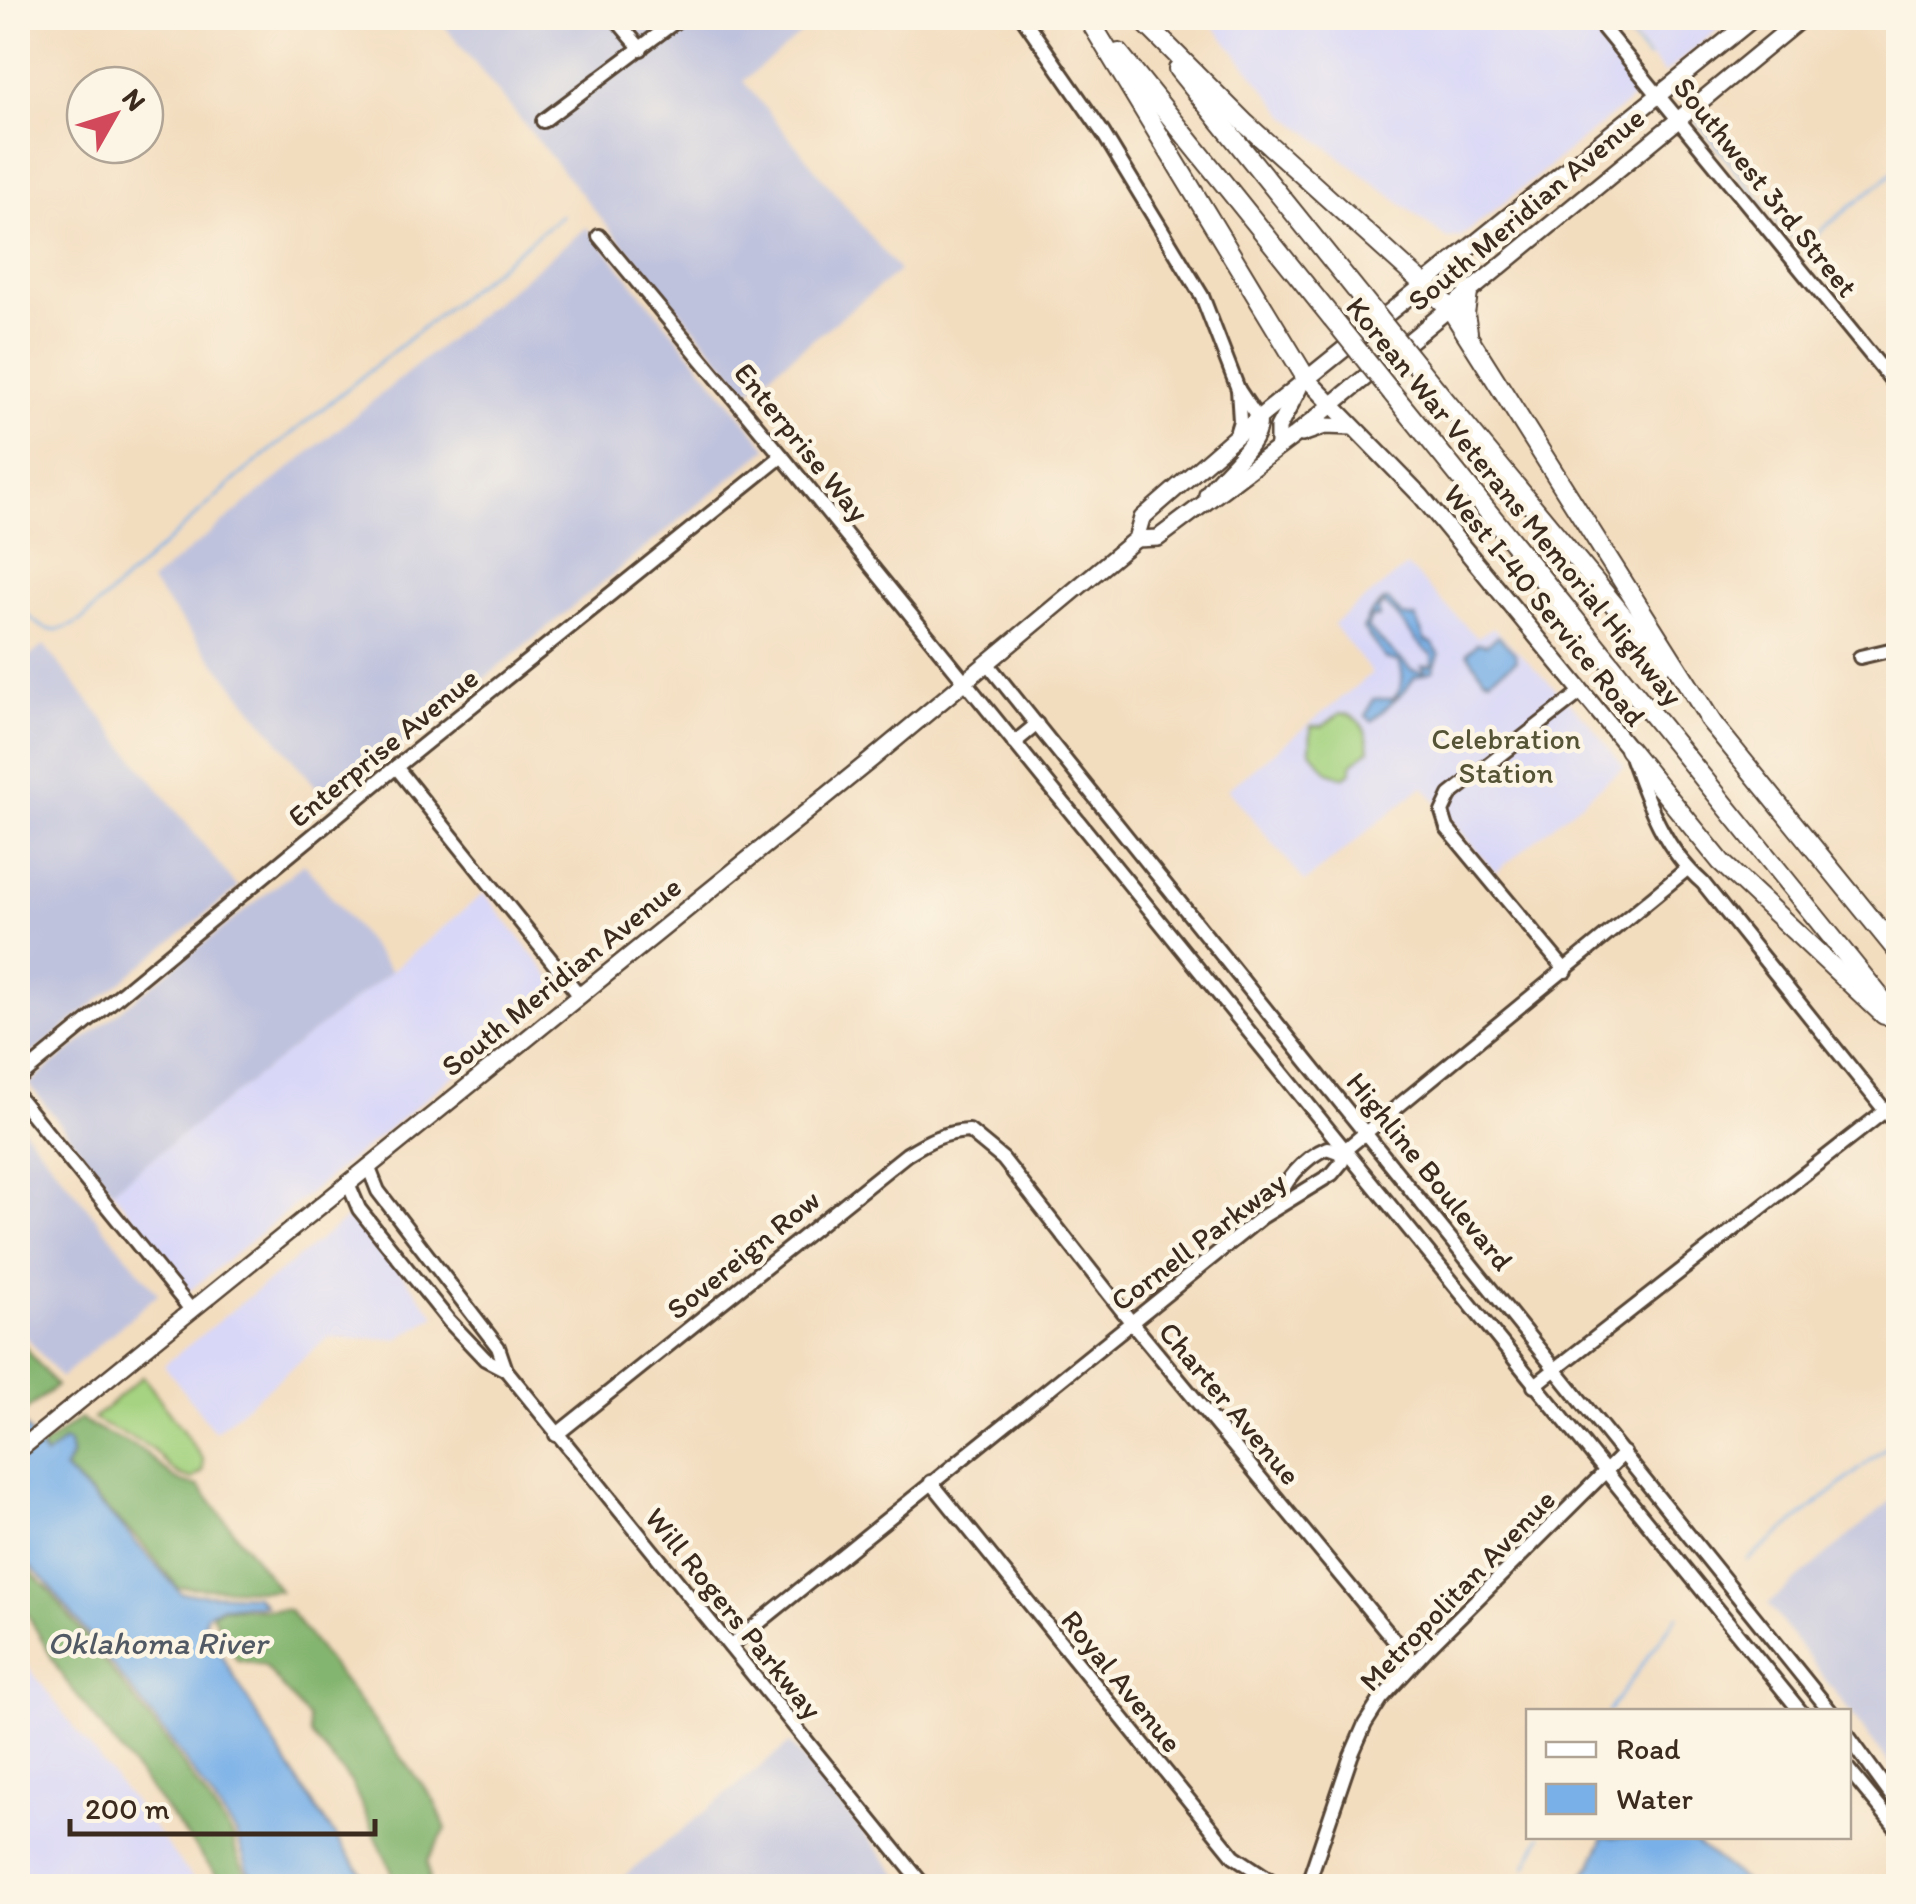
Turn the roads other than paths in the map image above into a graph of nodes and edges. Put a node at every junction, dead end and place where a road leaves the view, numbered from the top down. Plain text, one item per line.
1 (615, 18) edge
2 (680, 18) edge
3 (1022, 18) edge
4 (1089, 18) edge
5 (1138, 18) edge
6 (1594, 18) edge
7 (1754, 18) edge
8 (1802, 18) edge
9 (641, 49) junction
10 (1657, 95) junction
11 (1678, 120) junction
12 (544, 121) dead end
13 (1546, 185) junction
14 (1570, 209) junction
15 (599, 236) dead end
16 (1425, 282) junction
17 (1468, 293) junction
18 (1450, 308) junction
19 (1470, 337) junction
20 (1303, 381) junction
21 (1898, 388) edge
22 (1238, 390) junction
23 (1330, 406) junction
24 (1258, 419) junction
25 (1352, 428) junction
26 (1294, 436) junction
27 (1235, 438) junction
28 (1278, 448) junction
29 (782, 456) junction
30 (1201, 504) junction
31 (1136, 539) junction
32 (1898, 648) edge
33 (1860, 657) dead end
34 (988, 663) junction
35 (965, 682) junction
36 (1581, 692) junction
37 (1037, 724) junction
38 (1713, 724) junction
39 (1014, 743) junction
40 (1629, 749) junction
41 (396, 767) junction
42 (1687, 869) junction
43 (1898, 952) edge
44 (1566, 971) junction
45 (580, 996) junction
46 (1898, 1018) edge
47 (1898, 1030) edge
48 (18, 1079) edge
49 (18, 1096) edge
50 (1886, 1110) junction
51 (1896, 1123) dead end
52 (970, 1131) joint
53 (1367, 1132) junction
54 (1343, 1152) junction
55 (368, 1166) junction
56 (348, 1182) junction
57 (1276, 1207) junction
58 (433, 1260) junction
59 (413, 1275) junction
60 (458, 1291) junction
61 (438, 1307) junction
62 (192, 1311) junction
63 (1132, 1322) junction
64 (1557, 1368) junction
65 (506, 1370) junction
66 (1534, 1386) junction
67 (556, 1435) junction
68 (18, 1451) edge
69 (1624, 1453) junction
70 (1606, 1474) junction
71 (931, 1482) junction
72 (730, 1646) junction
73 (1413, 1663) junction
74 (1799, 1709) edge
75 (1830, 1709) edge
76 (1851, 1740) edge
77 (1851, 1774) edge
78 (1898, 1805) edge
79 (1898, 1830) edge
80 (924, 1886) edge
81 (1293, 1886) edge
82 (1307, 1886) edge

1 - 9 street
2 - 9 street
3 - 22 street
4 - 20 highway
4 - 46 highway, Korean War Veterans Memorial Highway, bridge
5 - 16 highway
5 - 38 highway, Korean War Veterans Memorial Highway, bridge
6 - 10 street, Southwest 3rd Street
7 - 10 main road, South Meridian Avenue
8 - 11 main road, South Meridian Avenue
9 - 12 street
10 - 11 street, Southwest 3rd Street
10 - 13 main road, South Meridian Avenue
11 - 14 main road, South Meridian Avenue
11 - 21 street, Southwest 3rd Street
13 - 14 main road
13 - 16 main road, South Meridian Avenue
14 - 17 main road, South Meridian Avenue
15 - 29 street, Enterprise Way
16 - 18 highway
16 - 20 main road, South Meridian Avenue
17 - 18 main road, South Meridian Avenue
17 - 19 highway
18 - 19 highway
18 - 23 main road, South Meridian Avenue
19 - 38 highway
20 - 23 main road, West I-40 Service Road
20 - 24 main road, South Meridian Avenue
20 - 28 main road
22 - 24 street
22 - 27 street
23 - 25 main road, West I-40 Service Road
23 - 26 main road, South Meridian Avenue
24 - 27 main road, South Meridian Avenue
24 - 30 main road
25 - 26 main road
25 - 36 main road, West I-40 Service Road
26 - 28 main road, South Meridian Avenue
27 - 31 main road, South Meridian Avenue
28 - 30 main road, South Meridian Avenue
29 - 35 street, Enterprise Way
29 - 41 street, Enterprise Avenue
30 - 31 main road, South Meridian Avenue
31 - 34 main road, South Meridian Avenue
32 - 33 street
34 - 35 main road, South Meridian Avenue
34 - 37 street, Highline Boulevard
35 - 39 street, Highline Boulevard
35 - 45 main road, South Meridian Avenue
36 - 40 main road, West I-40 Service Road
36 - 44 street
37 - 39 street
37 - 53 street, Highline Boulevard
38 - 43 highway, Korean War Veterans Memorial Highway
39 - 54 street, Highline Boulevard
40 - 42 street, West I-40 Service Road
40 - 47 highway
41 - 45 street
41 - 48 street, Enterprise Avenue
42 - 44 street, Cornell Parkway
42 - 50 street, West I-40 Service Road
44 - 53 street, Cornell Parkway
45 - 55 main road, South Meridian Avenue
49 - 62 street
50 - 51 street, West I-40 Service Road
50 - 64 street
52 - 63 street, Charter Avenue
52 - 67 street, Sovereign Row
53 - 54 street, Cornell Parkway
53 - 64 street, Highline Boulevard
54 - 57 street, Cornell Parkway
54 - 57 street
54 - 66 street, Highline Boulevard
55 - 56 main road, South Meridian Avenue
55 - 58 street, Will Rogers Parkway
56 - 59 street, Will Rogers Parkway
56 - 62 main road, South Meridian Avenue
57 - 63 street, Cornell Parkway
58 - 59 street
58 - 60 street, Will Rogers Parkway
59 - 61 street, Will Rogers Parkway
60 - 61 street
60 - 65 street, Will Rogers Parkway
61 - 65 street, Will Rogers Parkway
62 - 68 main road, South Meridian Avenue
63 - 71 street, Cornell Parkway
63 - 73 street, Charter Avenue
64 - 66 street
64 - 69 street, Highline Boulevard
65 - 67 street, Will Rogers Parkway
66 - 70 street, Highline Boulevard
67 - 72 street, Will Rogers Parkway
69 - 70 street, Metropolitan Avenue
69 - 75 street, Highline Boulevard
70 - 73 street, Metropolitan Avenue
70 - 74 street, Highline Boulevard
71 - 72 street, Cornell Parkway
71 - 81 street, Royal Avenue
72 - 80 street, Will Rogers Parkway
73 - 82 street, Metropolitan Avenue
76 - 78 street
77 - 79 street

